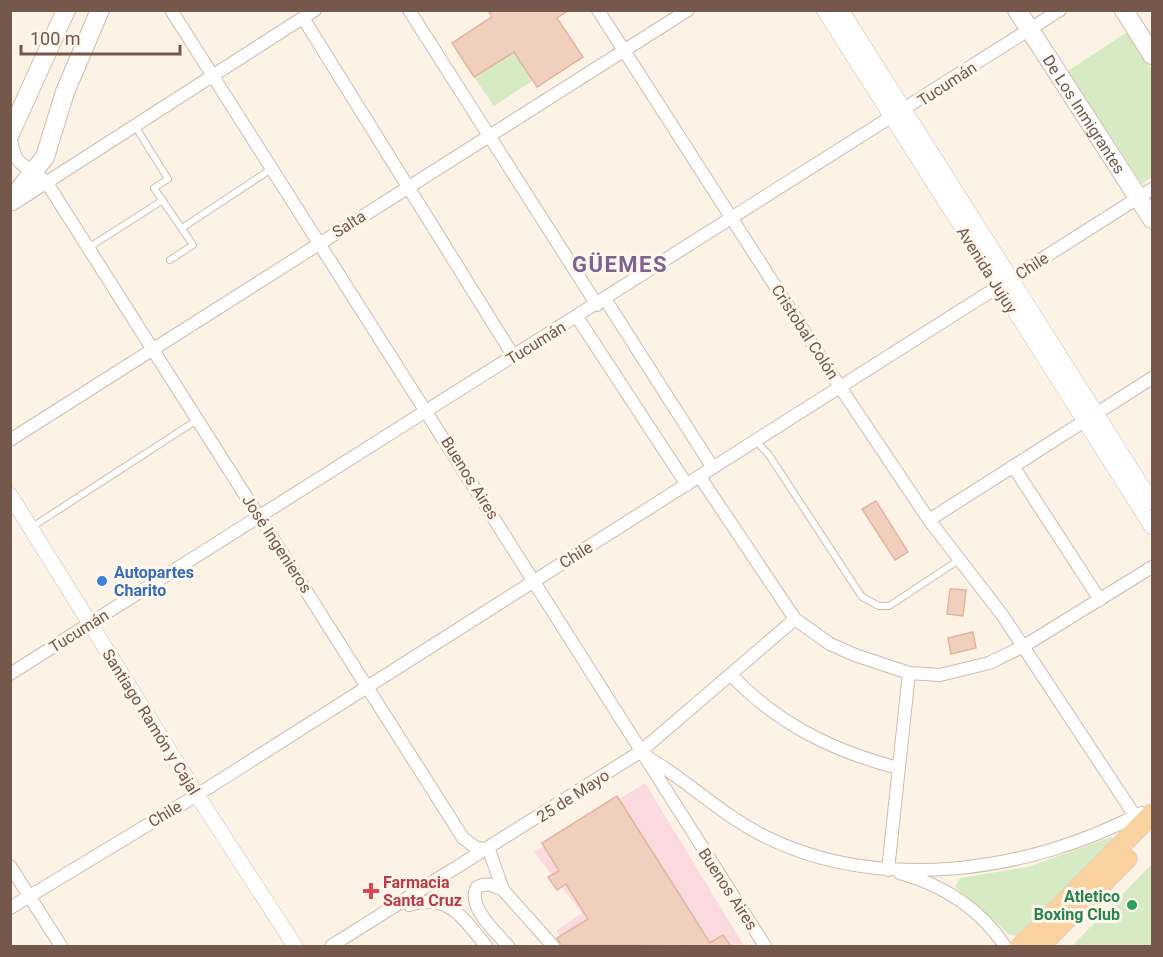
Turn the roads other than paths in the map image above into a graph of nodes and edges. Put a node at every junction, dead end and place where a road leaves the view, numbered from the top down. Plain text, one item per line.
1 (66, 10) edge
2 (100, 10) edge
3 (171, 10) edge
4 (315, 10) edge
5 (409, 10) edge
6 (598, 10) edge
7 (688, 10) edge
8 (824, 10) edge
9 (841, 10) edge
10 (1017, 10) edge
11 (1060, 10) edge
12 (1124, 10) edge
13 (303, 18) junction
14 (1029, 30) junction
15 (624, 51) junction
16 (1152, 55) edge
17 (214, 76) junction
18 (898, 115) junction
19 (135, 126) junction
20 (11, 133) edge
21 (489, 137) junction
22 (274, 168) junction
23 (40, 178) junction
24 (409, 187) junction
25 (1146, 193) edge
26 (163, 200) junction
27 (10, 201) edge
28 (10, 205) edge
29 (732, 218) junction
30 (1152, 219) edge
31 (182, 228) junction
32 (320, 242) junction
33 (88, 248) junction
34 (170, 260) dead end
35 (1004, 283) junction
36 (601, 302) junction
37 (578, 317) junction
38 (152, 349) junction
39 (514, 357) junction
40 (1152, 378) edge
41 (840, 387) junction
42 (428, 411) junction
43 (1090, 418) junction
44 (197, 420) junction
45 (10, 440) edge
46 (756, 441) junction
47 (1013, 466) junction
48 (713, 468) junction
49 (700, 477) junction
50 (687, 485) junction
51 (10, 495) edge
52 (1152, 502) edge
53 (261, 518) junction
54 (929, 520) junction
55 (31, 527) junction
56 (1152, 527) edge
57 (959, 560) junction
58 (1152, 567) edge
59 (535, 581) junction
60 (1100, 600) junction
61 (795, 619) junction
62 (90, 623) junction
63 (1024, 646) junction
64 (909, 673) junction
65 (10, 674) edge
66 (731, 675) junction
67 (368, 686) junction
68 (640, 752) junction
69 (898, 768) junction
70 (197, 795) junction
71 (1152, 807) edge
72 (1145, 822) edge
73 (489, 849) junction
74 (10, 866) edge
75 (965, 868) junction
76 (888, 870) junction
77 (503, 890) junction
78 (953, 895) junction
79 (29, 896) junction
80 (10, 908) edge
81 (388, 912) junction
82 (62, 946) edge
83 (295, 946) edge
84 (331, 946) edge
85 (486, 946) edge
86 (508, 946) edge
87 (553, 946) edge
88 (765, 946) edge
89 (1005, 946) edge
90 (1020, 946) edge
91 (1040, 946) edge

1 - 20 main road
2 - 23 main road
3 - 17 street, Buenos Aires
4 - 13 street
5 - 21 street
6 - 15 street, Cristobal Colón
7 - 15 street, Salta
8 - 18 street, Avenida Jujuy
9 - 18 street, Avenida Jujuy
10 - 14 main road, De Los Inmigrantes
11 - 14 street, Tucumán
12 - 16 main road
13 - 17 street
13 - 24 street
14 - 18 street, Tucumán
14 - 25 main road, De Los Inmigrantes
15 - 21 street, Salta
15 - 29 street, Cristobal Colón
17 - 19 street
17 - 22 street, Buenos Aires
18 - 29 street, Tucumán
18 - 35 street, Avenida Jujuy
19 - 23 street
19 - 26 lane
20 - 23 street, José Ingenieros
21 - 24 street, Salta
21 - 36 street
22 - 31 lane
22 - 32 street, Buenos Aires
23 - 27 main road
23 - 28 street
23 - 33 street, José Ingenieros
24 - 32 street, Salta
24 - 39 street
25 - 30 main road, De Los Inmigrantes
25 - 35 street, Chile
26 - 31 lane
26 - 33 lane
29 - 36 street, Tucumán
29 - 41 street, Cristobal Colón
31 - 34 lane
32 - 38 street, Salta
32 - 42 street, Buenos Aires
33 - 38 street, José Ingenieros
35 - 41 street, Chile
35 - 43 street, Avenida Jujuy
36 - 37 street, Tucumán
36 - 48 street
37 - 39 street, Tucumán
37 - 50 street
38 - 44 street, José Ingenieros
38 - 45 street, Salta
39 - 42 street, Tucumán
40 - 43 street
41 - 46 street, Chile
41 - 54 street, Cristobal Colón
42 - 53 street, Tucumán
42 - 59 street, Buenos Aires
43 - 47 street
43 - 52 street, Avenida Jujuy
43 - 56 street, Avenida Jujuy
44 - 53 street, José Ingenieros
44 - 55 lane
46 - 48 street, Chile
46 - 57 lane
47 - 54 street
47 - 60 street
48 - 49 street, Chile
49 - 50 street, Chile
49 - 61 street
50 - 59 street, Chile
51 - 55 street, Santiago Ramón y Cajal
53 - 62 street, Tucumán
53 - 67 street, José Ingenieros
54 - 57 street, Cristobal Colón
55 - 62 street, Santiago Ramón y Cajal
57 - 63 street, Cristobal Colón
58 - 60 street
59 - 67 street, Chile
59 - 68 street, Buenos Aires
60 - 63 street
61 - 64 street
61 - 66 street, 25 de Mayo
62 - 65 street, Tucumán
62 - 70 street, Santiago Ramón y Cajal
63 - 64 street
63 - 72 street, Cristobal Colón
64 - 69 street
66 - 68 street, 25 de Mayo
66 - 69 street
67 - 70 street, Chile
67 - 73 street, José Ingenieros
68 - 73 street, 25 de Mayo
68 - 76 street
68 - 88 street, Buenos Aires
69 - 76 street
70 - 79 street, Chile
70 - 83 street, Santiago Ramón y Cajal
71 - 72 street
72 - 75 street
72 - 90 main road
72 - 91 main road
73 - 77 street
73 - 81 street, 25 de Mayo
74 - 79 street
75 - 76 street
75 - 78 street
76 - 78 street
77 - 86 street
77 - 87 street
78 - 89 street
79 - 80 street, Chile
79 - 82 street
81 - 84 street, 25 de Mayo
81 - 85 street

